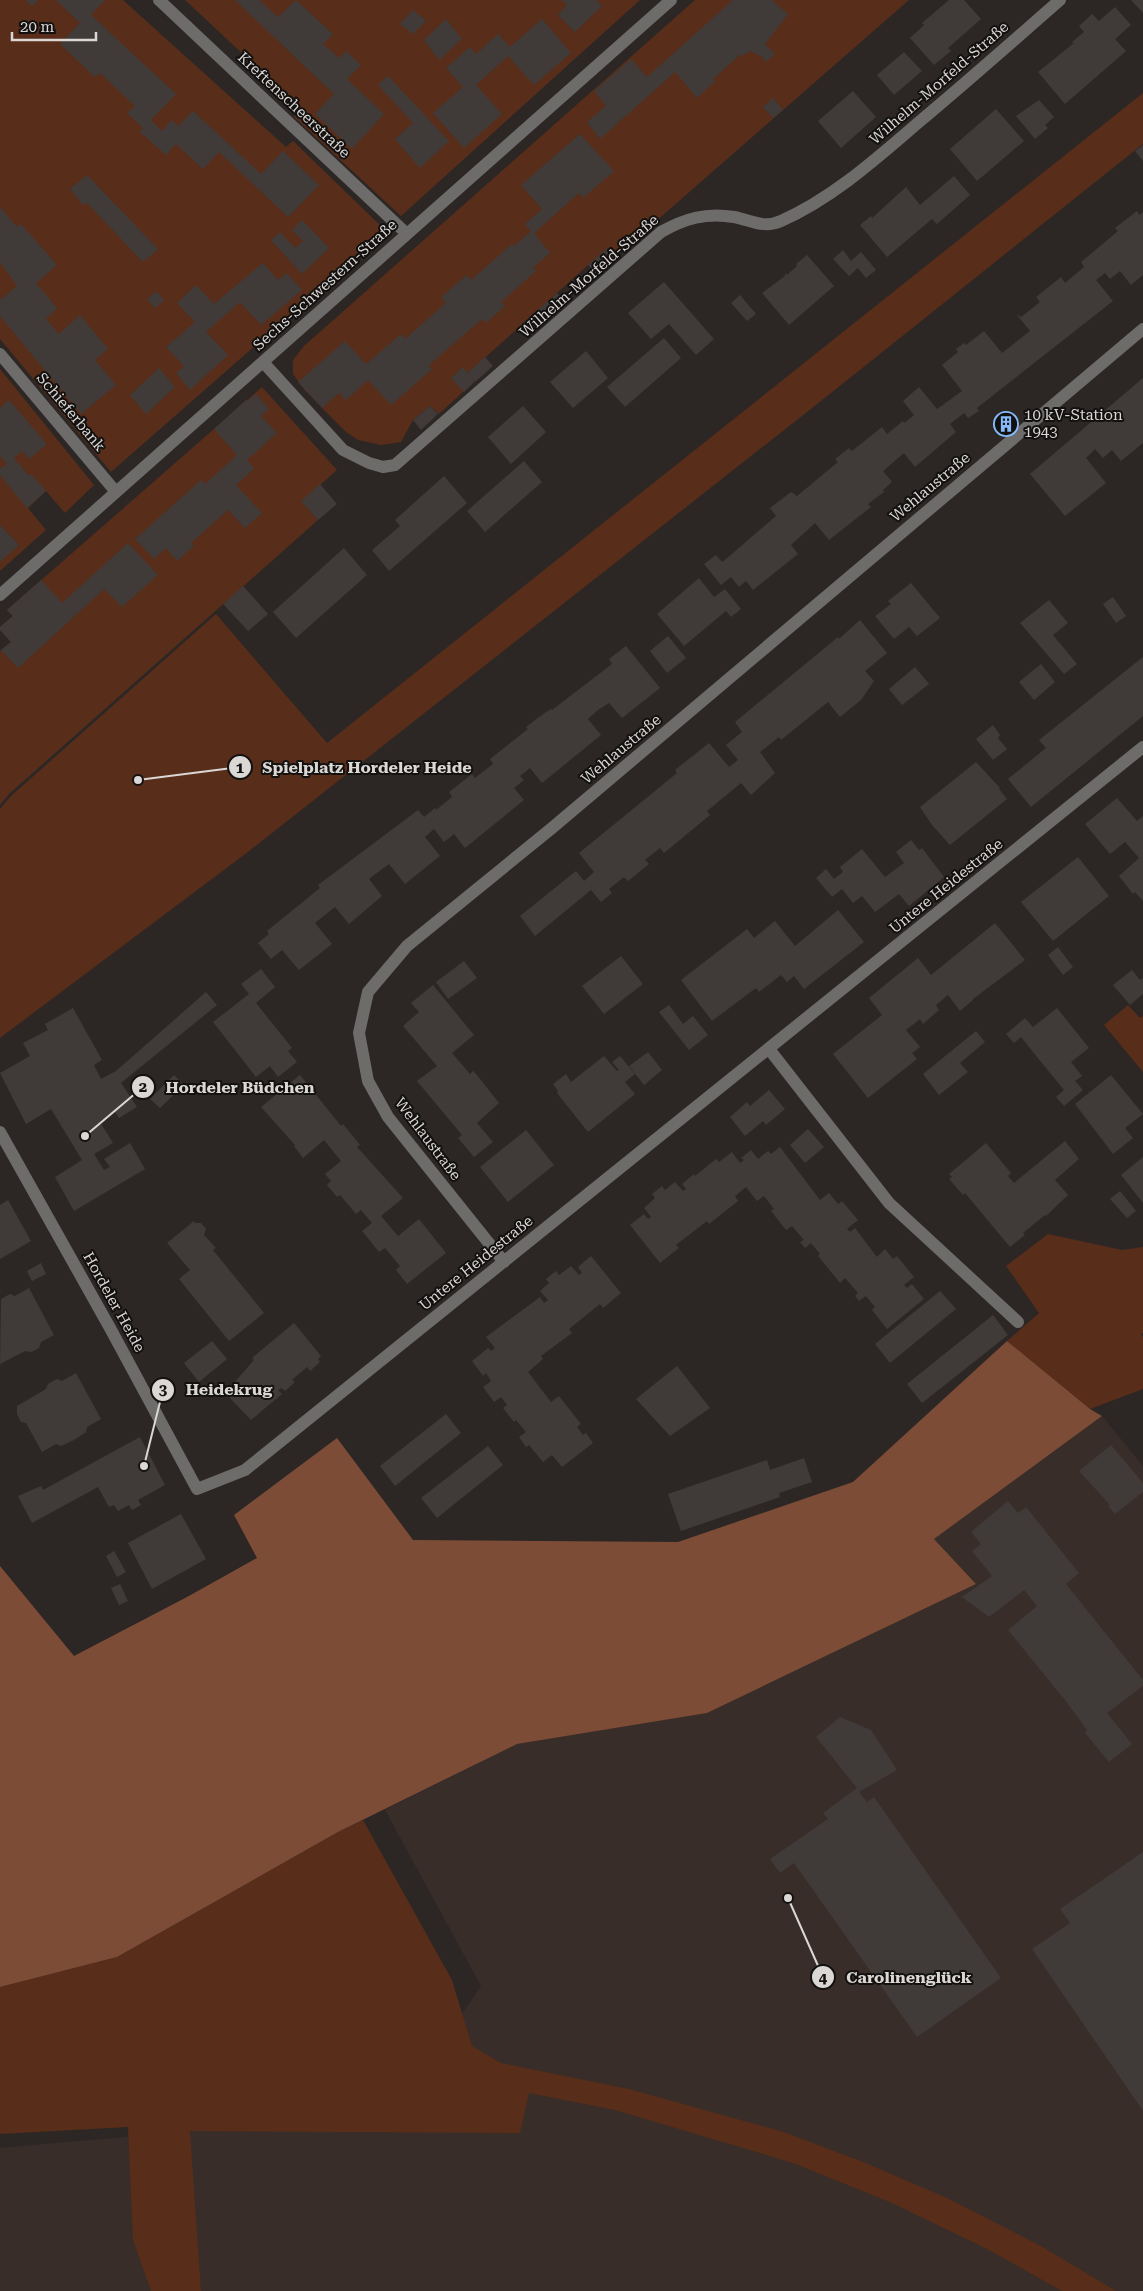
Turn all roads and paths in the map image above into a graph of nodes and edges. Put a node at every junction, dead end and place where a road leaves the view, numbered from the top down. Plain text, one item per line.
1 (159, 0) edge
2 (671, 0) edge
3 (1060, 0) edge
4 (407, 234) junction
5 (1143, 329) edge
6 (0, 354) edge
7 (263, 362) junction
8 (116, 492) junction
9 (0, 595) edge
10 (1143, 747) edge
11 (768, 1050) junction
12 (0, 1132) edge
13 (504, 1262) junction
14 (1018, 1322) dead end
15 (197, 1489) joint

1 - 4 street, Kreftenscheerstraße
2 - 4 street, Sechs-Schwestern-Straße
3 - 7 street, Wilhelm-Morfeld-Straße
4 - 7 street, Sechs-Schwestern-Straße
5 - 13 street, Wehlaustraße
6 - 8 street, Schieferbank
7 - 8 street, Sechs-Schwestern-Straße
8 - 9 street, Sechs-Schwestern-Straße
10 - 11 street, Untere Heidestraße
11 - 13 street, Untere Heidestraße
11 - 14 street
12 - 15 street, Hordeler Heide
13 - 15 street, Untere Heidestraße

